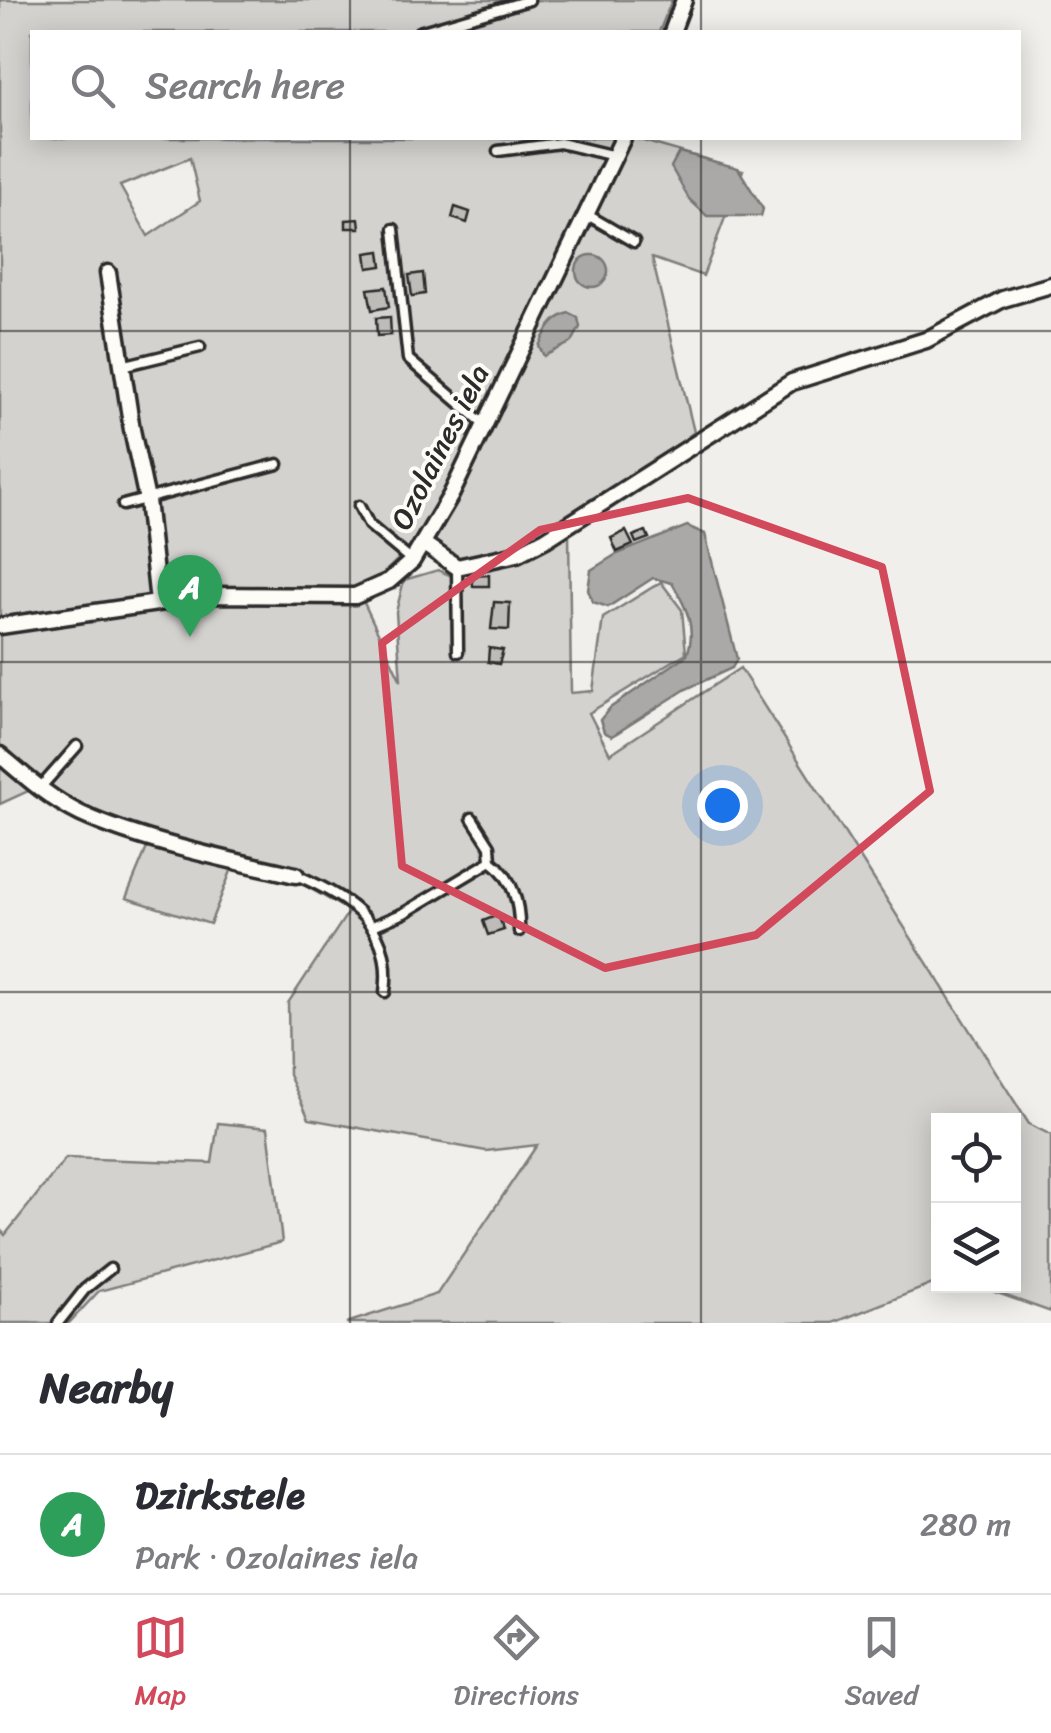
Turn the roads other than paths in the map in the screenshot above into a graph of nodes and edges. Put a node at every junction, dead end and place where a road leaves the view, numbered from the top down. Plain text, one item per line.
1 (529, 0) edge
2 (684, 0) edge
3 (426, 30) edge
4 (673, 30) edge
5 (622, 140) edge
6 (498, 151) dead end
7 (614, 156) junction
8 (586, 214) junction
9 (394, 229) dead end
10 (634, 242) dead end
11 (108, 273) dead end
12 (1051, 285) edge
13 (200, 348) dead end
14 (122, 366) junction
15 (484, 424) junction
16 (278, 464) dead end
17 (147, 500) junction
18 (124, 505) dead end
19 (359, 506) dead end
20 (424, 544) junction
21 (412, 561) junction
22 (457, 567) junction
23 (158, 602) junction
24 (0, 626) edge
25 (458, 652) dead end
26 (77, 746) dead end
27 (0, 755) edge
28 (40, 788) junction
29 (472, 818) dead end
30 (491, 861) junction
31 (296, 875) joint
32 (375, 925) junction
33 (520, 931) dead end
34 (385, 992) dead end
35 (110, 1269) dead end
36 (58, 1323) edge

1 - 3 lane
2 - 4 street
5 - 7 street, Ozolaines iela
6 - 7 lane
7 - 8 street, Ozolaines iela
8 - 10 lane
8 - 15 street, Ozolaines iela
9 - 15 lane
11 - 14 street
12 - 22 street
13 - 14 lane
14 - 17 street
15 - 20 street, Ozolaines iela
16 - 17 lane
17 - 18 lane
17 - 23 street
19 - 21 lane
20 - 21 street, Ozolaines iela
20 - 22 street
21 - 23 street, Ozolaines iela
22 - 25 lane
23 - 24 street, Ozolaines iela
26 - 28 lane
27 - 28 street
28 - 31 street
29 - 30 lane
30 - 32 lane
30 - 33 lane
31 - 32 lane
32 - 34 lane
35 - 36 lane

